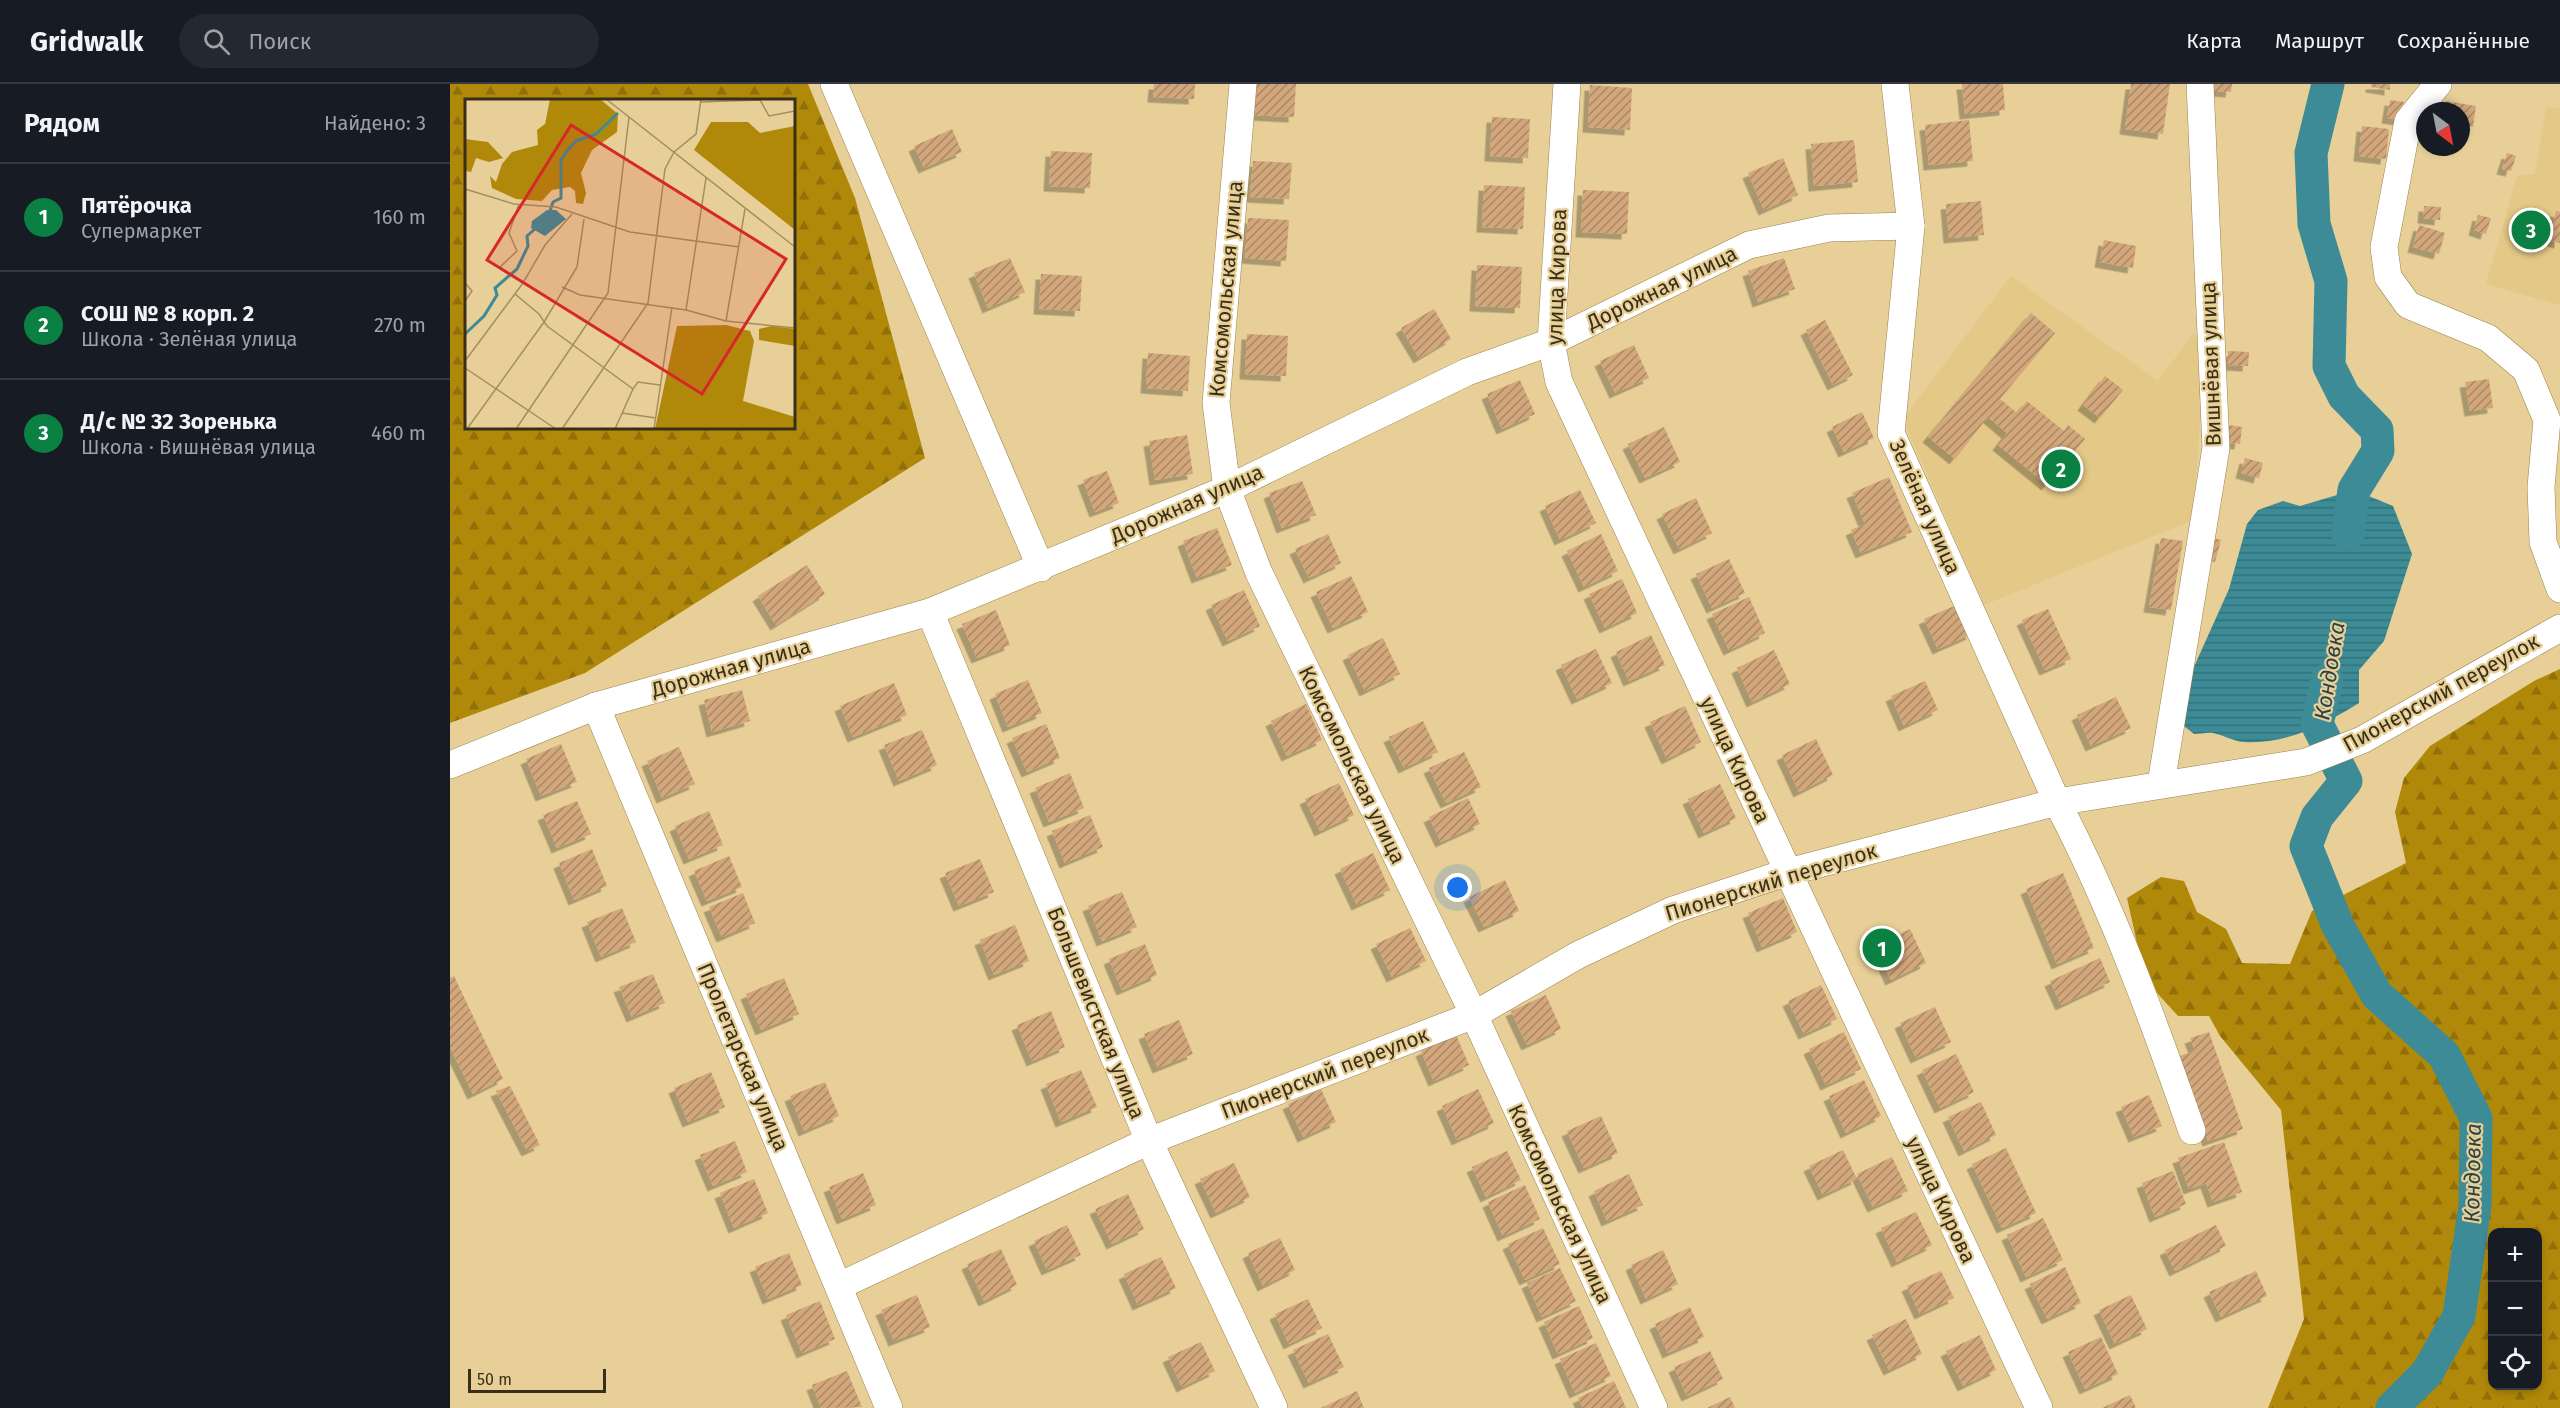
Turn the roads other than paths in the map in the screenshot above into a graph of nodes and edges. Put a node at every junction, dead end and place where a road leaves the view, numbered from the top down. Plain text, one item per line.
1 (834, 84) edge
2 (1243, 84) edge
3 (1567, 84) edge
4 (1896, 84) edge
5 (2200, 84) edge
6 (2438, 84) edge
7 (1911, 226) junction
8 (1551, 342) junction
9 (1227, 489) junction
10 (1041, 568) junction
11 (2560, 590) edge
12 (930, 612) junction
13 (2560, 628) edge
14 (596, 706) junction
15 (450, 765) edge
16 (2161, 784) junction
17 (2057, 802) junction
18 (1788, 872) junction
19 (1474, 1016) junction
20 (2192, 1131) dead end
21 (1149, 1141) junction
22 (839, 1286) junction
23 (889, 1408) edge
24 (1274, 1408) edge
25 (1654, 1408) edge
26 (2039, 1408) edge

1 - 10 street
2 - 9 street, Комсомольская улица
3 - 8 street, улица Кирова
4 - 7 street, Зелёная улица
5 - 16 street, Вишнёвая улица
6 - 11 street
7 - 8 street, Дорожная улица
7 - 17 street, Зелёная улица
8 - 9 street, Дорожная улица
8 - 18 street, улица Кирова
9 - 10 street, Дорожная улица
9 - 19 street, Комсомольская улица
10 - 12 street, Дорожная улица
12 - 14 street, Дорожная улица
12 - 21 street, Большевистская улица
13 - 16 street, Пионерский переулок
14 - 15 street, Дорожная улица
14 - 22 street, Пролетарская улица
16 - 17 street, Пионерский переулок
17 - 18 street, Пионерский переулок
17 - 20 street, Зелёная улица
18 - 19 street, Пионерский переулок
18 - 26 street, улица Кирова
19 - 21 street, Пионерский переулок
19 - 25 street, Комсомольская улица
21 - 22 street, Пионерский переулок
21 - 24 street, Большевистская улица
22 - 23 street, Пролетарская улица

